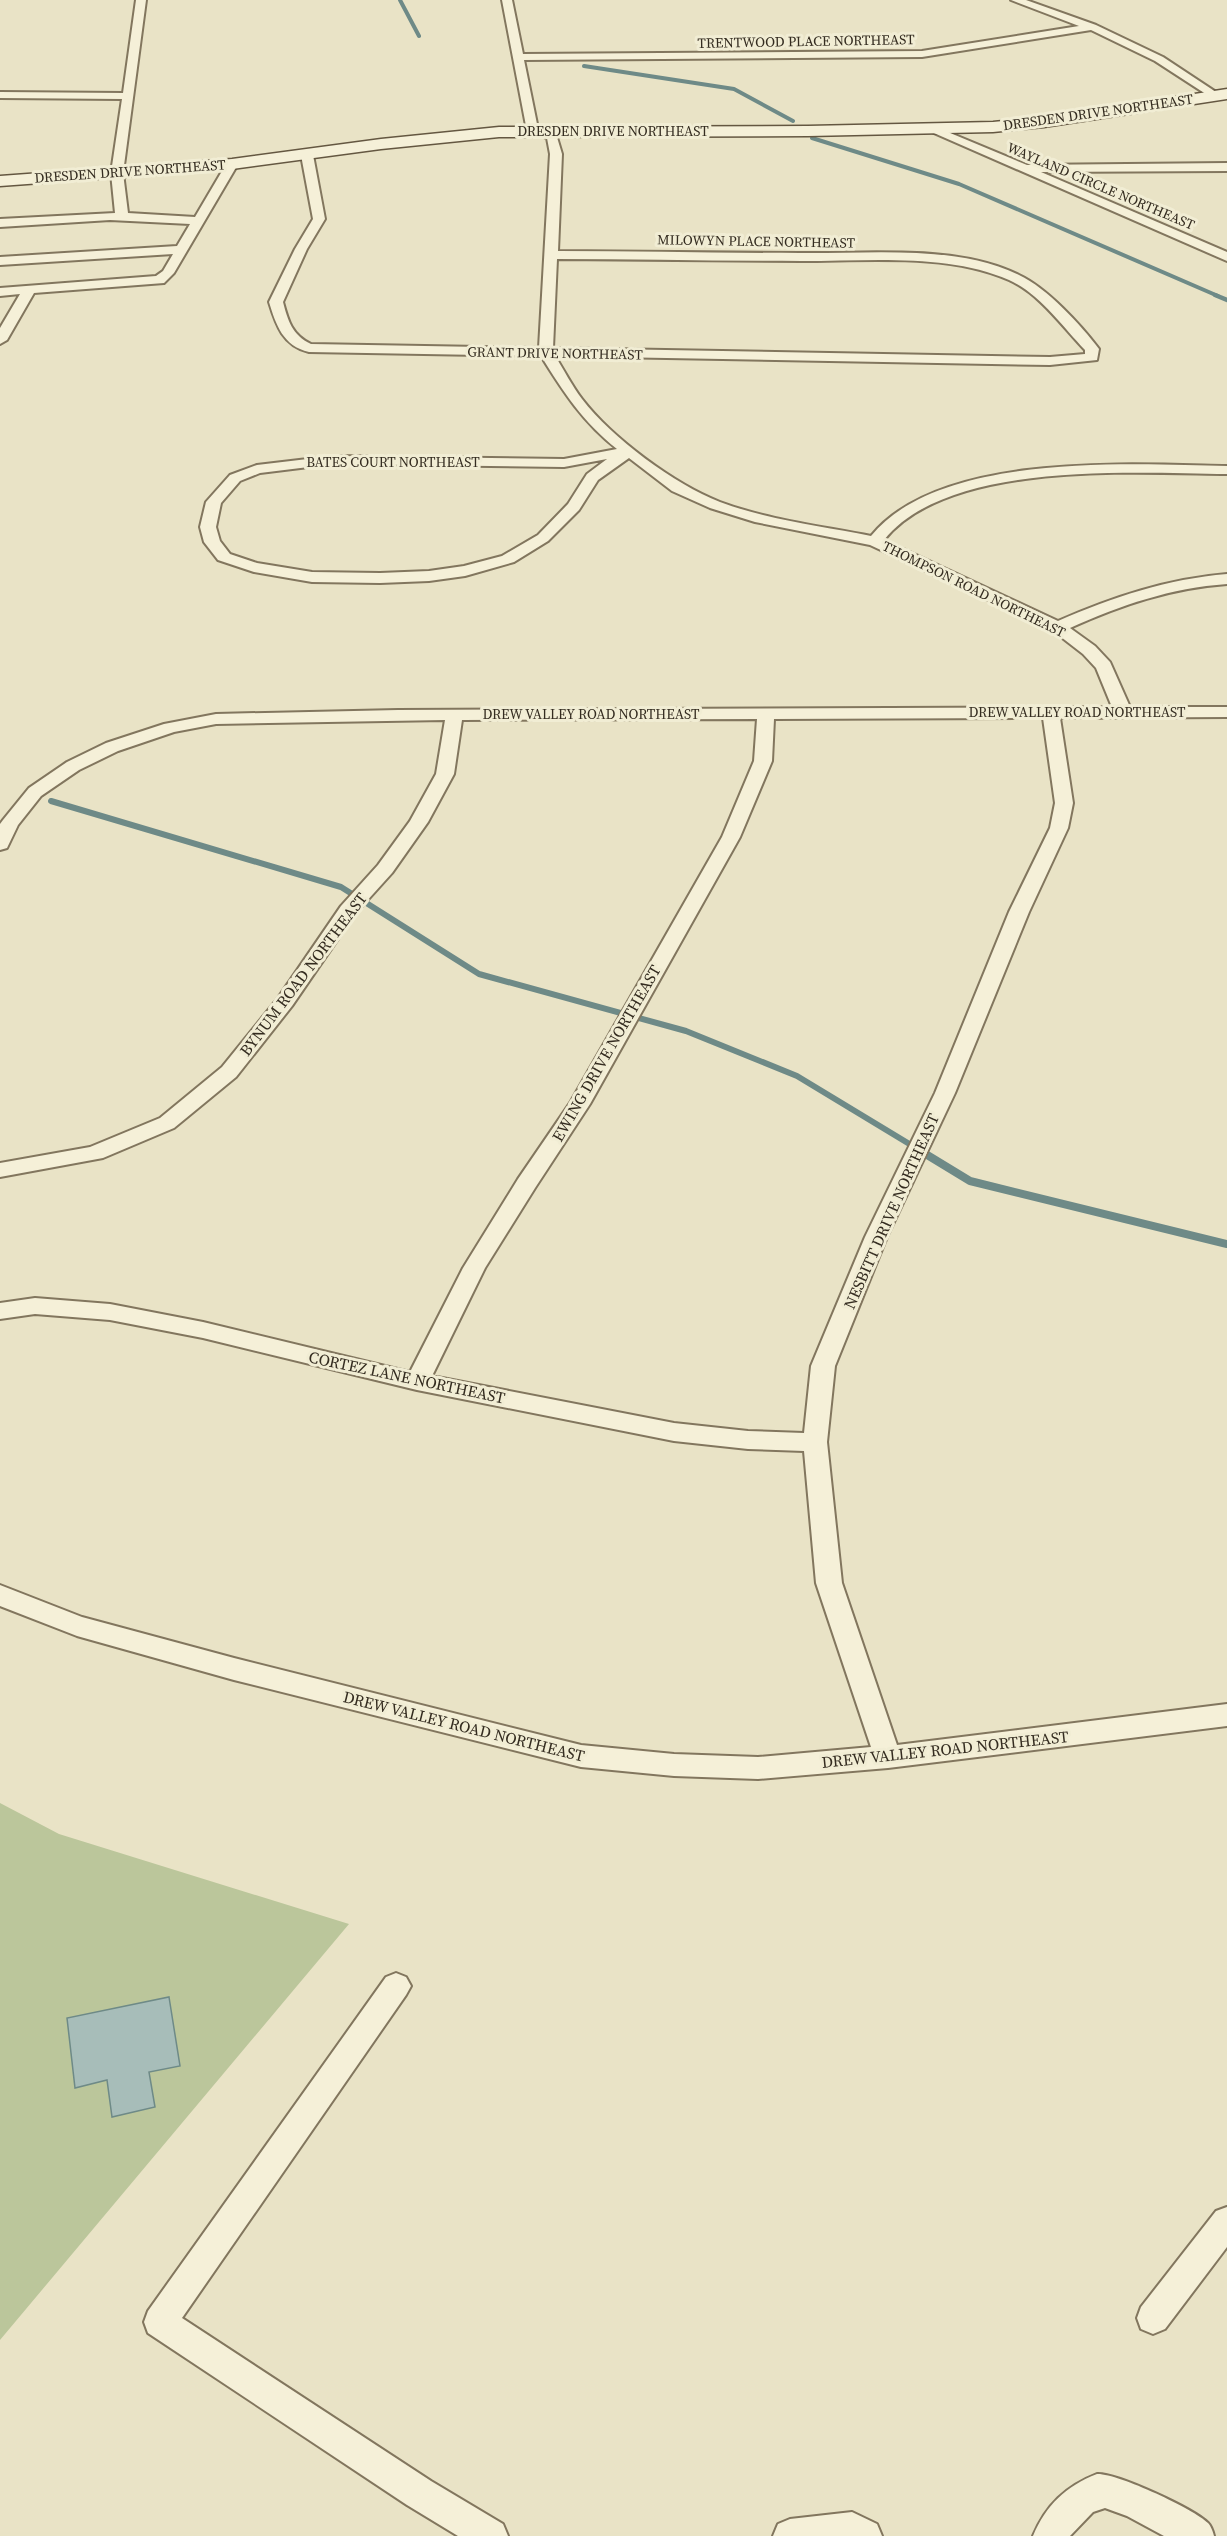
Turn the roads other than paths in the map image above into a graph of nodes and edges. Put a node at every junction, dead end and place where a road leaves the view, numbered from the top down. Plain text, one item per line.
1 (141, 0) edge
2 (507, 0) edge
3 (1016, 0) edge
4 (1092, 27) junction
5 (519, 57) junction
6 (0, 95) edge
7 (1221, 95) edge
8 (129, 96) junction
9 (931, 128) junction
10 (534, 131) junction
11 (307, 155) junction
12 (232, 164) junction
13 (1227, 167) edge
14 (1020, 168) junction
15 (117, 173) junction
16 (0, 181) edge
17 (122, 216) junction
18 (197, 221) junction
19 (0, 223) edge
20 (182, 249) junction
21 (551, 255) junction
22 (1227, 257) edge
23 (0, 261) edge
24 (29, 290) junction
25 (0, 292) edge
26 (0, 340) edge
27 (546, 353) junction
28 (1021, 360) joint
29 (629, 452) junction
30 (1227, 470) edge
31 (875, 541) junction
32 (1227, 579) edge
33 (1058, 627) junction
34 (1123, 712) junction
35 (1227, 712) edge
36 (766, 713) junction
37 (1051, 713) junction
38 (454, 715) junction
39 (0, 844) edge
40 (0, 1170) edge
41 (0, 1311) edge
42 (417, 1382) junction
43 (815, 1443) junction
44 (0, 1595) edge
45 (1227, 1715) edge
46 (888, 1757) junction
47 (396, 1986) dead end
48 (1227, 2222) edge
49 (1154, 2318) dead end
50 (491, 2536) edge
51 (790, 2536) edge
52 (865, 2536) edge
53 (1050, 2536) edge
54 (1197, 2536) edge

1 - 8 street
2 - 5 street
3 - 4 street
4 - 5 street, TRENTWOOD PLACE NORTHEAST
4 - 7 street
5 - 10 street
6 - 8 street
7 - 9 street, DRESDEN DRIVE NORTHEAST
8 - 15 street
9 - 10 street, DRESDEN DRIVE NORTHEAST
9 - 14 street, WAYLAND CIRCLE NORTHEAST
10 - 11 street, DRESDEN DRIVE NORTHEAST
10 - 21 street
11 - 12 street, DRESDEN DRIVE NORTHEAST
11 - 27 street, GRANT DRIVE NORTHEAST
12 - 15 street, DRESDEN DRIVE NORTHEAST
12 - 18 street
13 - 14 street
14 - 22 street, WAYLAND CIRCLE NORTHEAST
15 - 16 street, DRESDEN DRIVE NORTHEAST
15 - 17 street
17 - 18 street
17 - 19 street
18 - 20 street
20 - 23 street
20 - 24 street
21 - 27 street
21 - 28 street, MILOWYN PLACE NORTHEAST
24 - 25 street
24 - 26 street
27 - 28 street, GRANT DRIVE NORTHEAST
27 - 29 street, THOMPSON ROAD NORTHEAST
29 - 29 street, BATES COURT NORTHEAST
29 - 31 street, THOMPSON ROAD NORTHEAST
30 - 31 street
31 - 33 street, THOMPSON ROAD NORTHEAST
32 - 33 street
33 - 34 street, THOMPSON ROAD NORTHEAST
34 - 35 street, DREW VALLEY ROAD NORTHEAST
34 - 37 street, DREW VALLEY ROAD NORTHEAST
36 - 37 street, DREW VALLEY ROAD NORTHEAST
36 - 38 street, DREW VALLEY ROAD NORTHEAST
36 - 42 street, EWING DRIVE NORTHEAST
37 - 43 street, NESBITT DRIVE NORTHEAST
38 - 39 street, DREW VALLEY ROAD NORTHEAST
38 - 40 street, BYNUM ROAD NORTHEAST
41 - 42 street, CORTEZ LANE NORTHEAST
42 - 43 street, CORTEZ LANE NORTHEAST
43 - 46 street, NESBITT DRIVE NORTHEAST
44 - 46 street, DREW VALLEY ROAD NORTHEAST
45 - 46 street, DREW VALLEY ROAD NORTHEAST
47 - 50 street
48 - 49 street
51 - 52 street
53 - 54 street

